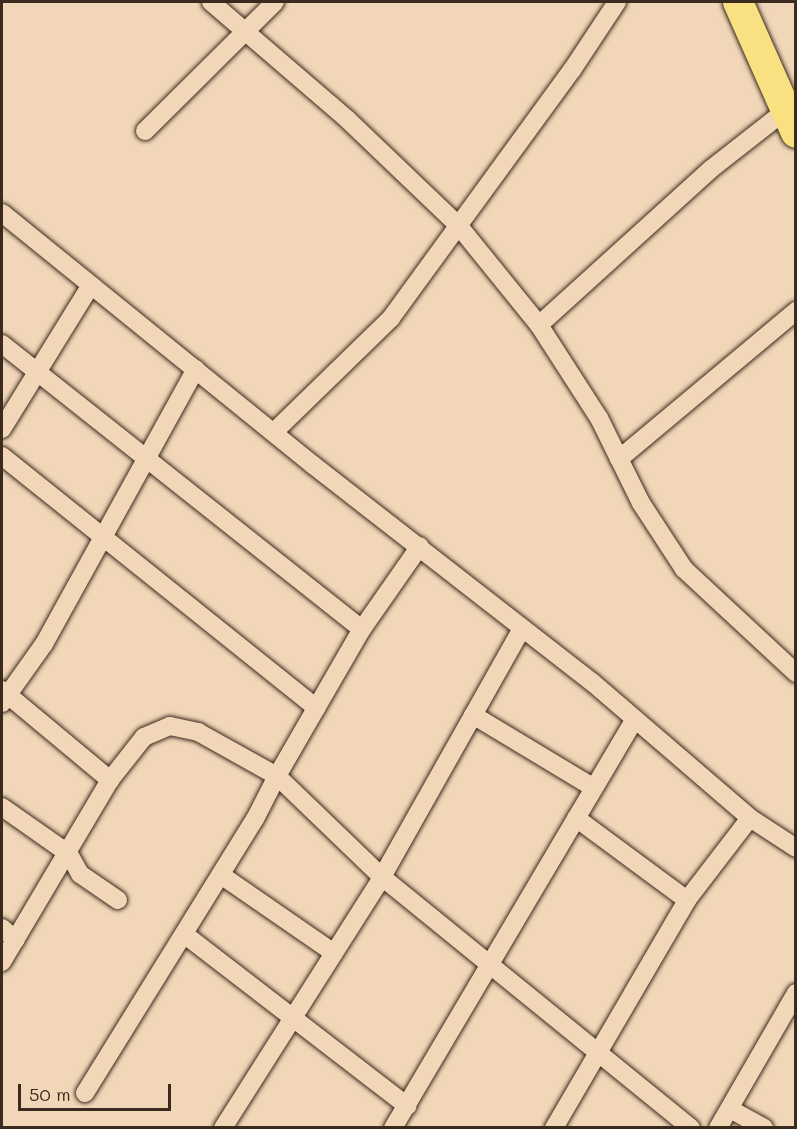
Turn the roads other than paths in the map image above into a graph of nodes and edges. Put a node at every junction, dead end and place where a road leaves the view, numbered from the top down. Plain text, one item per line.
1 (211, 2) edge
2 (275, 2) edge
3 (617, 2) edge
4 (738, 2) edge
5 (246, 32) junction
6 (790, 122) edge
7 (145, 131) dead end
8 (2, 213) edge
9 (458, 225) junction
10 (91, 285) junction
11 (795, 311) edge
12 (539, 325) junction
13 (2, 344) edge
14 (196, 369) junction
15 (37, 372) junction
16 (2, 429) edge
17 (275, 431) junction
18 (2, 456) edge
19 (146, 456) junction
20 (619, 459) junction
21 (102, 537) junction
22 (420, 546) junction
23 (362, 629) junction
24 (521, 630) junction
25 (795, 673) edge
26 (4, 696) edge
27 (316, 708) junction
28 (473, 715) junction
29 (635, 719) junction
30 (277, 776) junction
31 (110, 780) junction
32 (594, 788) junction
33 (2, 807) edge
34 (576, 818) junction
35 (750, 818) junction
36 (795, 848) edge
37 (69, 854) junction
38 (221, 875) junction
39 (382, 877) junction
40 (118, 900) dead end
41 (687, 900) junction
42 (9, 934) edge
43 (184, 934) junction
44 (334, 953) junction
45 (2, 962) edge
46 (489, 965) junction
47 (795, 993) edge
48 (293, 1017) junction
49 (601, 1051) junction
50 (85, 1093) dead end
51 (407, 1107) junction
52 (730, 1109) junction
53 (223, 1128) edge
54 (393, 1128) edge
55 (554, 1128) edge
56 (691, 1128) edge
57 (718, 1128) edge
58 (764, 1128) edge

1 - 5 street
2 - 5 street
3 - 9 street
4 - 6 highway
5 - 7 street
5 - 9 street
6 - 12 street
8 - 10 street
9 - 12 street
9 - 17 street
10 - 14 street
10 - 15 street
11 - 20 street
12 - 20 street
13 - 15 street
14 - 17 street
14 - 19 street
15 - 16 street
15 - 19 street
17 - 22 street
18 - 21 street
19 - 21 street
19 - 23 street
20 - 25 street
21 - 26 street
21 - 27 street
22 - 23 street
22 - 24 street
23 - 27 street
24 - 28 street
24 - 29 street
26 - 31 street
27 - 30 street
28 - 32 street
28 - 39 street
29 - 32 street
29 - 35 street
30 - 31 street
30 - 38 street
30 - 39 street
31 - 37 street
32 - 34 street
33 - 37 street
34 - 41 street
34 - 46 street
35 - 36 street
35 - 41 street
37 - 40 street
37 - 42 street
38 - 43 street
38 - 44 street
39 - 44 street
39 - 46 street
41 - 49 street
42 - 45 street
43 - 48 street
43 - 50 street
44 - 48 street
46 - 49 street
46 - 51 street
47 - 52 street
48 - 51 street
48 - 53 street
49 - 55 street
49 - 56 street
51 - 54 street
52 - 57 street
52 - 58 street

